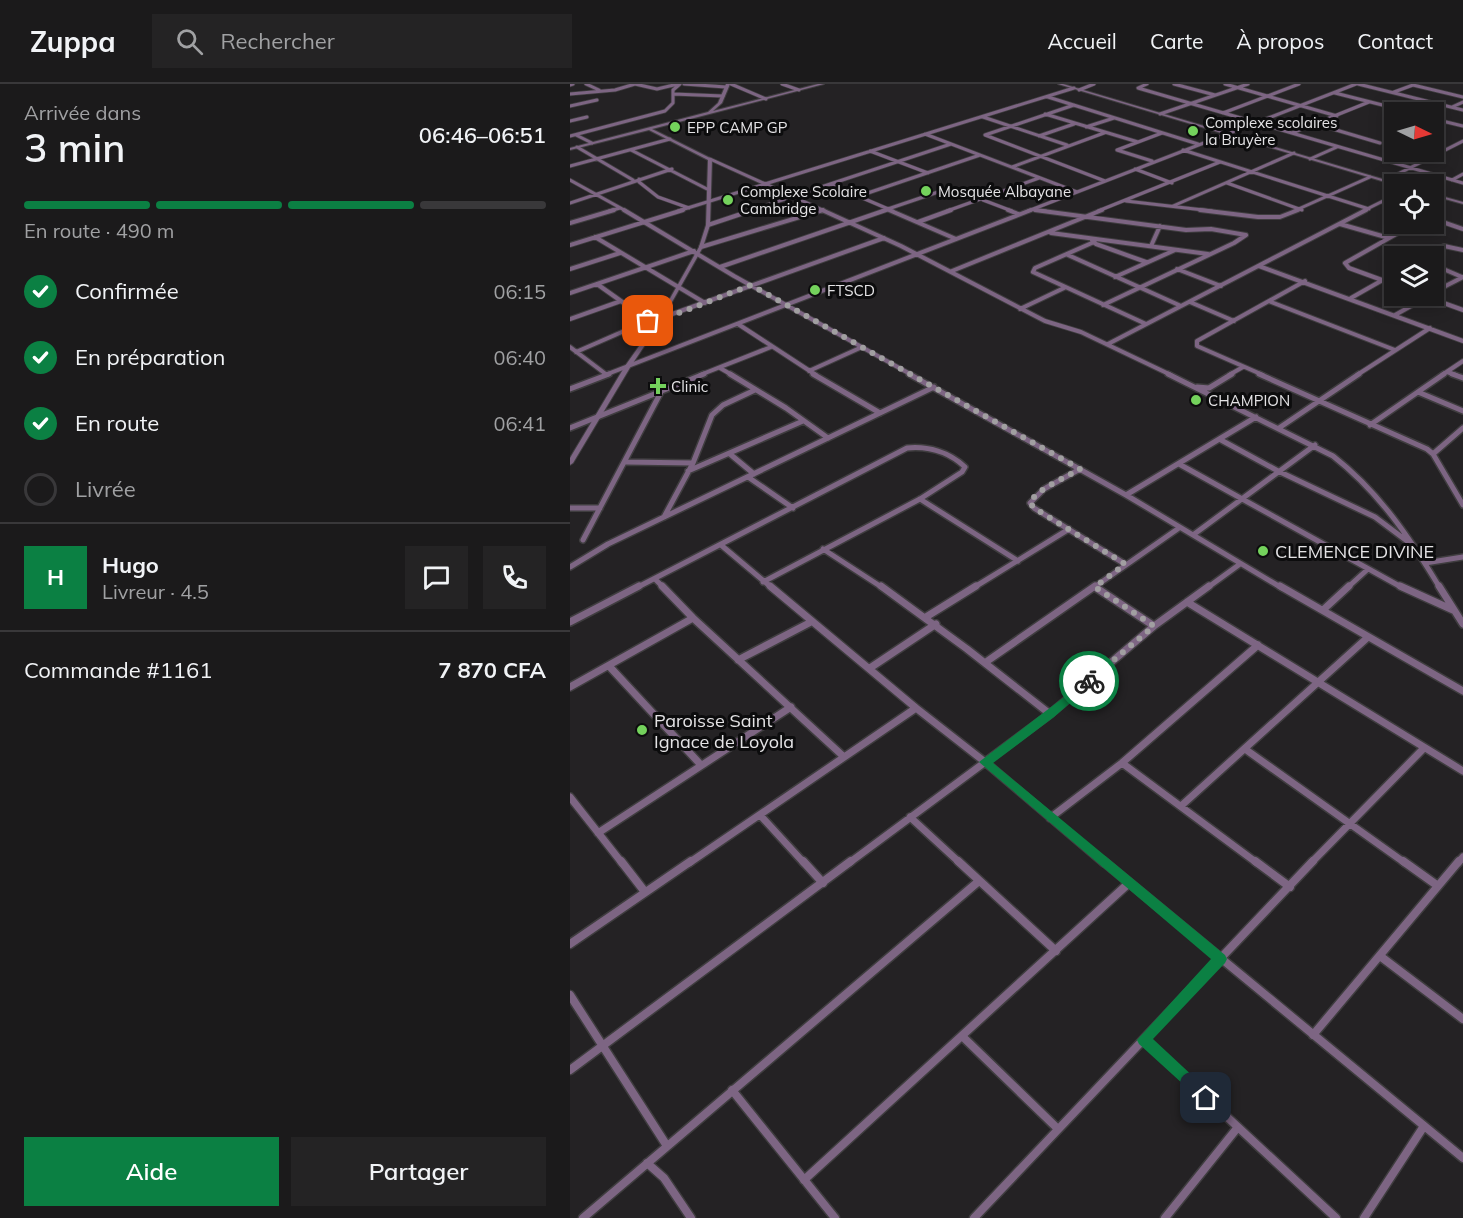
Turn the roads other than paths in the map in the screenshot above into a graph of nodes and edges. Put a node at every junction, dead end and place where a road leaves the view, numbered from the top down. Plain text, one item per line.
1 (586, 84) edge
2 (680, 84) edge
3 (782, 84) edge
4 (822, 84) edge
5 (1060, 84) edge
6 (1094, 84) edge
7 (1147, 84) edge
8 (1174, 84) edge
9 (1225, 84) edge
10 (1248, 84) edge
11 (1299, 84) edge
12 (1357, 84) edge
13 (728, 85) edge
14 (1237, 87) junction
15 (1076, 89) junction
16 (600, 90) junction
17 (800, 90) junction
18 (1334, 93) junction
19 (1394, 93) junction
20 (570, 94) edge
21 (673, 94) junction
22 (723, 96) junction
23 (1215, 96) junction
24 (1268, 96) junction
25 (1047, 97) junction
26 (1463, 97) edge
27 (766, 99) junction
28 (597, 100) dead end
29 (1425, 100) junction
30 (1369, 102) junction
31 (1421, 102) edge
32 (1463, 102) edge
33 (1191, 104) junction
34 (1074, 105) junction
35 (570, 106) edge
36 (1303, 106) junction
37 (1384, 106) edge
38 (1452, 107) junction
39 (1463, 110) edge
40 (709, 113) junction
41 (1222, 113) junction
42 (1045, 114) junction
43 (1160, 114) junction
44 (1337, 116) junction
45 (587, 117) dead end
46 (982, 117) junction
47 (1114, 118) junction
48 (570, 121) edge
49 (1444, 121) edge
50 (1255, 123) junction
51 (1075, 124) junction
52 (1316, 124) junction
53 (1009, 126) junction
54 (1463, 126) edge
55 (1085, 127) junction
56 (648, 128) junction
57 (1104, 133) junction
58 (1163, 133) junction
59 (1226, 133) junction
60 (1291, 133) junction
61 (570, 134) edge
62 (576, 134) junction
63 (925, 134) junction
64 (1039, 136) junction
65 (670, 139) junction
66 (1463, 141) edge
67 (1138, 142) junction
68 (1380, 142) dead end
69 (592, 143) junction
70 (951, 144) junction
71 (1198, 144) junction
72 (1068, 145) junction
73 (1452, 146) junction
74 (577, 147) junction
75 (1338, 147) junction
76 (570, 149) edge
77 (1463, 149) edge
78 (631, 150) junction
79 (1183, 150) junction
80 (870, 151) junction
81 (1294, 153) junction
82 (980, 155) junction
83 (1041, 155) junction
84 (597, 159) junction
85 (710, 159) junction
86 (1310, 159) junction
87 (1153, 161) junction
88 (898, 162) junction
89 (1220, 162) junction
90 (570, 166) edge
91 (1012, 167) junction
92 (1412, 168) junction
93 (672, 169) junction
94 (1134, 169) junction
95 (1252, 172) junction
96 (928, 173) junction
97 (1399, 174) edge
98 (1463, 174) edge
99 (1370, 177) junction
100 (1039, 178) junction
101 (639, 179) junction
102 (570, 180) edge
103 (633, 180) junction
104 (1452, 180) junction
105 (1106, 181) junction
106 (1384, 181) edge
107 (1172, 183) junction
108 (1226, 183) junction
109 (1463, 183) edge
110 (768, 184) junction
111 (831, 184) junction
112 (709, 190) junction
113 (941, 191) dead end
114 (1077, 192) junction
115 (597, 194) junction
116 (794, 196) junction
117 (858, 196) junction
118 (1330, 197) junction
119 (1444, 198) edge
120 (983, 200) junction
121 (1124, 201) junction
122 (1383, 202) edge
123 (570, 203) edge
124 (709, 203) junction
125 (1463, 203) edge
126 (1172, 207) junction
127 (620, 208) junction
128 (689, 208) junction
129 (1369, 208) junction
130 (889, 209) junction
131 (1032, 209) junction
132 (823, 210) junction
133 (1302, 210) junction
134 (1019, 214) junction
135 (1088, 216) junction
136 (644, 222) junction
137 (918, 222) junction
138 (1444, 222) edge
139 (570, 223) edge
140 (851, 223) junction
141 (1339, 224) junction
142 (708, 225) junction
143 (1068, 225) junction
144 (1160, 226) junction
145 (1463, 229) edge
146 (1048, 233) junction
147 (1396, 234) edge
148 (1078, 235) junction
149 (595, 237) junction
150 (884, 238) junction
151 (1090, 238) junction
152 (1389, 238) junction
153 (956, 239) junction
154 (1094, 242) junction
155 (570, 245) edge
156 (1151, 246) junction
157 (1443, 246) edge
158 (701, 247) junction
159 (1175, 249) junction
160 (1463, 250) edge
161 (696, 252) junction
162 (620, 253) junction
163 (917, 254) junction
164 (1208, 254) junction
165 (1068, 255) junction
166 (1146, 262) junction
167 (1259, 266) junction
168 (720, 267) junction
169 (645, 268) junction
170 (570, 269) edge
171 (1177, 269) junction
172 (1444, 269) edge
173 (952, 271) junction
174 (1115, 277) junction
175 (1463, 277) edge
176 (1382, 280) joint
177 (1305, 281) junction
178 (597, 284) junction
179 (751, 285) junction
180 (1221, 286) junction
181 (1444, 287) edge
182 (1064, 288) junction
183 (1139, 288) junction
184 (678, 289) junction
185 (570, 293) edge
186 (1351, 298) junction
187 (621, 301) junction
188 (1190, 302) junction
189 (1271, 302) junction
190 (1444, 302) edge
191 (705, 303) junction
192 (1103, 305) junction
193 (786, 306) junction
194 (1181, 306) junction
195 (1411, 306) edge
196 (1020, 309) junction
197 (1463, 310) edge
198 (1395, 315) junction
199 (654, 318) junction
200 (661, 318) junction
201 (570, 319) edge
202 (1234, 321) junction
203 (738, 324) junction
204 (1146, 324) junction
205 (1430, 328) junction
206 (1463, 341) edge
207 (1108, 344) junction
208 (570, 347) edge
209 (771, 347) junction
210 (862, 348) junction
211 (1395, 350) junction
212 (576, 352) junction
213 (1463, 361) edge
214 (628, 366) junction
215 (1243, 366) junction
216 (720, 368) junction
217 (809, 371) junction
218 (1447, 372) junction
219 (607, 375) junction
220 (1463, 378) edge
221 (934, 387) junction
222 (1194, 387) junction
223 (1209, 388) junction
224 (570, 389) edge
225 (755, 390) junction
226 (661, 391) junction
227 (1418, 392) junction
228 (1215, 397) junction
229 (1317, 401) junction
230 (1463, 411) edge
231 (880, 413) junction
232 (598, 416) junction
233 (1256, 417) junction
234 (803, 421) junction
235 (1370, 425) junction
236 (570, 428) edge
237 (1279, 428) junction
238 (1463, 428) edge
239 (828, 438) junction
240 (1221, 440) junction
241 (1315, 445) junction
242 (1433, 453) junction
243 (730, 454) junction
244 (626, 462) junction
245 (570, 463) edge
246 (693, 463) junction
247 (1179, 464) junction
248 (1080, 469) junction
249 (688, 471) junction
250 (1278, 471) junction
251 (751, 475) junction
252 (1126, 495) junction
253 (920, 499) junction
254 (1241, 500) junction
255 (1462, 501) edge
256 (570, 508) edge
257 (600, 508) junction
258 (793, 508) junction
259 (664, 517) junction
260 (1395, 519) junction
261 (1382, 521) junction
262 (1179, 528) junction
263 (1069, 529) junction
264 (1193, 536) junction
265 (583, 540) dead end
266 (721, 545) junction
267 (1413, 546) junction
268 (823, 549) junction
269 (1463, 556) edge
270 (1018, 561) junction
271 (1425, 563) junction
272 (1125, 564) junction
273 (1240, 564) junction
274 (570, 567) edge
275 (1368, 569) junction
276 (655, 579) junction
277 (763, 582) junction
278 (1095, 587) junction
279 (1187, 602) junction
280 (1323, 610) junction
281 (1454, 610) junction
282 (926, 617) junction
283 (693, 618) junction
284 (570, 622) edge
285 (811, 622) junction
286 (1462, 622) edge
287 (936, 624) junction
288 (1154, 626) junction
289 (1367, 638) junction
290 (1258, 645) junction
291 (738, 660) junction
292 (986, 662) junction
293 (609, 666) junction
294 (870, 668) junction
295 (1317, 682) junction
296 (570, 687) edge
297 (1463, 691) edge
298 (790, 707) junction
299 (916, 708) junction
300 (1050, 714) junction
301 (1424, 748) junction
302 (1245, 749) junction
303 (843, 756) junction
304 (985, 762) junction
305 (1122, 763) junction
306 (700, 764) junction
307 (1463, 771) edge
308 (570, 797) edge
309 (1180, 806) junction
310 (760, 815) junction
311 (910, 817) junction
312 (1050, 818) junction
313 (1348, 824) junction
314 (598, 833) junction
315 (1463, 857) edge
316 (979, 881) junction
317 (823, 883) junction
318 (1129, 884) junction
319 (1438, 886) junction
320 (1290, 887) junction
321 (645, 892) junction
322 (570, 944) edge
323 (1056, 951) junction
324 (1380, 956) junction
325 (1220, 959) junction
326 (570, 995) edge
327 (1463, 1019) edge
328 (1313, 1035) junction
329 (962, 1036) junction
330 (1144, 1040) junction
331 (602, 1047) junction
332 (570, 1070) edge
333 (732, 1090) junction
334 (1424, 1126) junction
335 (1238, 1127) junction
336 (1059, 1129) junction
337 (667, 1146) junction
338 (1463, 1158) edge
339 (647, 1163) junction
340 (804, 1180) junction
341 (583, 1218) edge
342 (691, 1218) edge
343 (835, 1218) edge
344 (974, 1218) edge
345 (1165, 1218) edge
346 (1336, 1218) edge
347 (1364, 1218) edge

1 - 16 street
2 - 13 street
2 - 16 street
2 - 21 street
3 - 17 street
4 - 17 street
5 - 15 street
6 - 15 street
7 - 33 street
8 - 23 street
9 - 14 street
10 - 14 street
11 - 24 street
12 - 18 street
12 - 19 street
13 - 22 street
13 - 27 street
14 - 23 street
14 - 24 street
15 - 25 street
15 - 43 street
16 - 20 street
17 - 27 street
18 - 30 street
18 - 36 street
19 - 26 street
19 - 29 street
21 - 22 street
21 - 62 street
22 - 40 street
23 - 33 street
24 - 36 street
24 - 41 street
25 - 34 street
25 - 46 street
27 - 40 street
28 - 35 street
29 - 31 street
29 - 38 street
30 - 37 street
30 - 44 street
32 - 38 street
33 - 41 street
33 - 43 street
34 - 42 street
34 - 47 street
36 - 44 street
36 - 50 street
38 - 39 street
40 - 56 street
41 - 50 street
42 - 51 street
42 - 53 street
43 - 59 street
44 - 52 street
45 - 48 street
46 - 53 street
46 - 63 street
47 - 55 street
47 - 58 street
49 - 54 street
50 - 59 street
50 - 60 street
51 - 55 street
51 - 64 street
52 - 60 street
52 - 68 street
53 - 64 street
53 - 83 street
55 - 57 street
56 - 65 street
56 - 69 street
57 - 67 street
57 - 72 street
58 - 67 street
58 - 71 street
59 - 71 street
59 - 81 street
60 - 75 street
61 - 62 street
62 - 69 street
63 - 70 street
63 - 80 street
64 - 72 street
65 - 78 street
65 - 85 street
66 - 73 street
67 - 87 street
69 - 74 street
70 - 82 street
70 - 88 street
71 - 79 street
72 - 83 street
73 - 77 street
73 - 92 street
74 - 76 street
74 - 84 street
75 - 86 street
75 - 92 street
78 - 84 street
78 - 93 street
79 - 87 street
79 - 89 street
80 - 88 street
80 - 110 street
81 - 86 street
81 - 95 street
82 - 91 street
82 - 96 street
83 - 91 street
83 - 105 street
84 - 90 street
84 - 103 street
85 - 110 street
85 - 112 street
86 - 99 street
87 - 94 street
88 - 96 street
88 - 111 street
89 - 95 street
89 - 107 street
91 - 100 street
92 - 97 street
92 - 104 street
93 - 101 street
93 - 112 street
94 - 105 street
94 - 107 street
95 - 108 street
95 - 118 street
96 - 117 street
98 - 104 street
99 - 106 street
99 - 118 street
100 - 114 street
100 - 120 street
101 - 103 street
101 - 128 street
102 - 115 street
103 - 115 street
104 - 109 street
105 - 114 street
107 - 121 street
108 - 126 street
108 - 133 street
110 - 116 street
110 - 124 street
111 - 116 street
111 - 117 street
112 - 124 street
113 - 130 street
114 - 131 street
115 - 123 street
115 - 127 street
116 - 132 street
116 - 142 street
117 - 130 street
118 - 129 street
118 - 133 street
119 - 125 street
120 - 134 street
120 - 137 street
121 - 126 street
121 - 135 street
122 - 129 street
124 - 128 street
124 - 142 street
126 - 133 street
127 - 136 street
127 - 139 street
128 - 136 street
129 - 141 street
130 - 137 street
130 - 140 street
131 - 134 street
131 - 135 street
132 - 140 street
132 - 158 street
134 - 153 street
135 - 143 street
135 - 144 street
136 - 149 street
136 - 161 street
137 - 153 street
138 - 145 street
140 - 150 street
140 - 168 street
141 - 152 street
141 - 167 street
142 - 158 street
143 - 146 street
143 - 148 street
144 - 156 street
144 - 164 street
146 - 148 street
146 - 173 street
147 - 152 street
148 - 151 street
149 - 155 street
149 - 162 street
150 - 163 street
150 - 179 street
151 - 154 street
151 - 156 street
152 - 176 street
153 - 163 street
154 - 165 street
154 - 166 street
156 - 159 street
157 - 160 street
158 - 161 street
159 - 164 street
159 - 166 street
161 - 168 street
161 - 169 street
161 - 184 street
162 - 169 street
162 - 170 street
163 - 173 street
163 - 193 street
164 - 171 street
165 - 174 street
165 - 182 street
166 - 174 street
167 - 177 street
167 - 180 street
168 - 179 street
169 - 178 street
169 - 184 street
171 - 180 street
171 - 183 street
172 - 175 street
173 - 196 street
174 - 183 street
175 - 181 street
176 - 186 street
177 - 186 street
177 - 189 street
178 - 185 street
178 - 187 street
179 - 191 street
179 - 193 street
180 - 188 street
182 - 192 street
182 - 196 street
183 - 192 street
183 - 194 street
184 - 191 street
184 - 200 street
186 - 198 street
187 - 199 street
187 - 201 street
188 - 194 street
188 - 202 street
189 - 202 street
189 - 211 street
190 - 197 street
191 - 200 street
192 - 204 street
193 - 203 street
193 - 210 street
194 - 204 street
195 - 198 street
196 - 207 street
198 - 205 street
199 - 200 street
199 - 212 street
200 - 214 street
202 - 215 street
203 - 209 street
203 - 214 street
204 - 207 street
205 - 206 street
205 - 211 street
207 - 222 street
208 - 212 street
209 - 216 street
209 - 217 street
210 - 217 street
210 - 221 street
211 - 229 street
212 - 219 street
213 - 218 street
214 - 219 street
214 - 232 street
215 - 223 street
215 - 229 street
216 - 225 street
216 - 226 street
217 - 231 street
218 - 220 street
218 - 227 street
219 - 224 street
221 - 231 street
221 - 248 street
222 - 223 street
222 - 228 street
223 - 228 street
225 - 234 street
225 - 246 street
226 - 232 street
226 - 244 street
227 - 230 street
227 - 235 street
228 - 233 street
229 - 235 street
229 - 237 street
231 - 239 street
232 - 236 street
232 - 245 street
233 - 237 street
233 - 240 street
234 - 239 street
234 - 243 street
235 - 242 street
237 - 241 street
238 - 242 street
239 - 251 street
240 - 247 street
240 - 250 street
241 - 250 street
241 - 260 street
242 - 255 street
243 - 249 street
243 - 251 street
244 - 246 street
244 - 257 street
246 - 249 street
247 - 252 street
247 - 254 street
248 - 252 street
248 - 263 street
249 - 259 street
250 - 254 street
250 - 261 street
251 - 258 street
251 - 259 street
252 - 262 street
253 - 258 street
253 - 268 street
253 - 270 street
254 - 264 street
254 - 275 street
256 - 257 street
257 - 265 street
258 - 266 street
259 - 274 street
260 - 261 street
260 - 267 street
261 - 267 street
262 - 264 street
262 - 272 street
263 - 270 street
263 - 272 street
264 - 273 street
266 - 276 street
266 - 277 street
267 - 271 street
268 - 277 street
268 - 282 street
269 - 271 street
270 - 282 street
271 - 281 street
272 - 278 street
273 - 279 street
273 - 280 street
275 - 280 street
275 - 281 street
276 - 283 street
276 - 284 street
277 - 285 street
278 - 288 street
278 - 292 street
279 - 288 street
279 - 290 street
280 - 289 street
281 - 286 street
282 - 287 street
283 - 291 street
283 - 293 street
285 - 291 street
285 - 294 street
287 - 292 street
287 - 294 street
288 - 300 street
289 - 295 street
289 - 297 street
290 - 295 street
290 - 305 street
291 - 298 street
292 - 300 street
293 - 296 street
293 - 306 street
294 - 299 street
295 - 301 street
295 - 302 street
298 - 303 street
298 - 306 street
299 - 303 street
299 - 304 street
300 - 304 street
301 - 307 street
301 - 313 street
302 - 309 street
302 - 313 street
303 - 310 street
304 - 311 street
304 - 312 street
305 - 309 street
305 - 312 street
306 - 314 street
308 - 314 street
309 - 320 street
310 - 317 street
310 - 321 street
311 - 316 street
311 - 317 street
312 - 318 street
313 - 319 street
313 - 320 street
314 - 321 street
315 - 319 street
316 - 323 street
316 - 333 street
317 - 331 street
318 - 323 street
318 - 325 street
319 - 324 street
320 - 325 street
321 - 322 street
323 - 329 street
324 - 327 street
324 - 328 street
325 - 328 street
325 - 330 street
326 - 331 street
328 - 334 street
329 - 336 street
329 - 340 street
330 - 335 street
330 - 336 street
331 - 332 street
331 - 337 street
333 - 337 street
333 - 340 street
334 - 338 street
334 - 347 street
335 - 345 street
335 - 346 street
336 - 344 street
337 - 339 street
339 - 341 street
339 - 342 street
340 - 343 street

